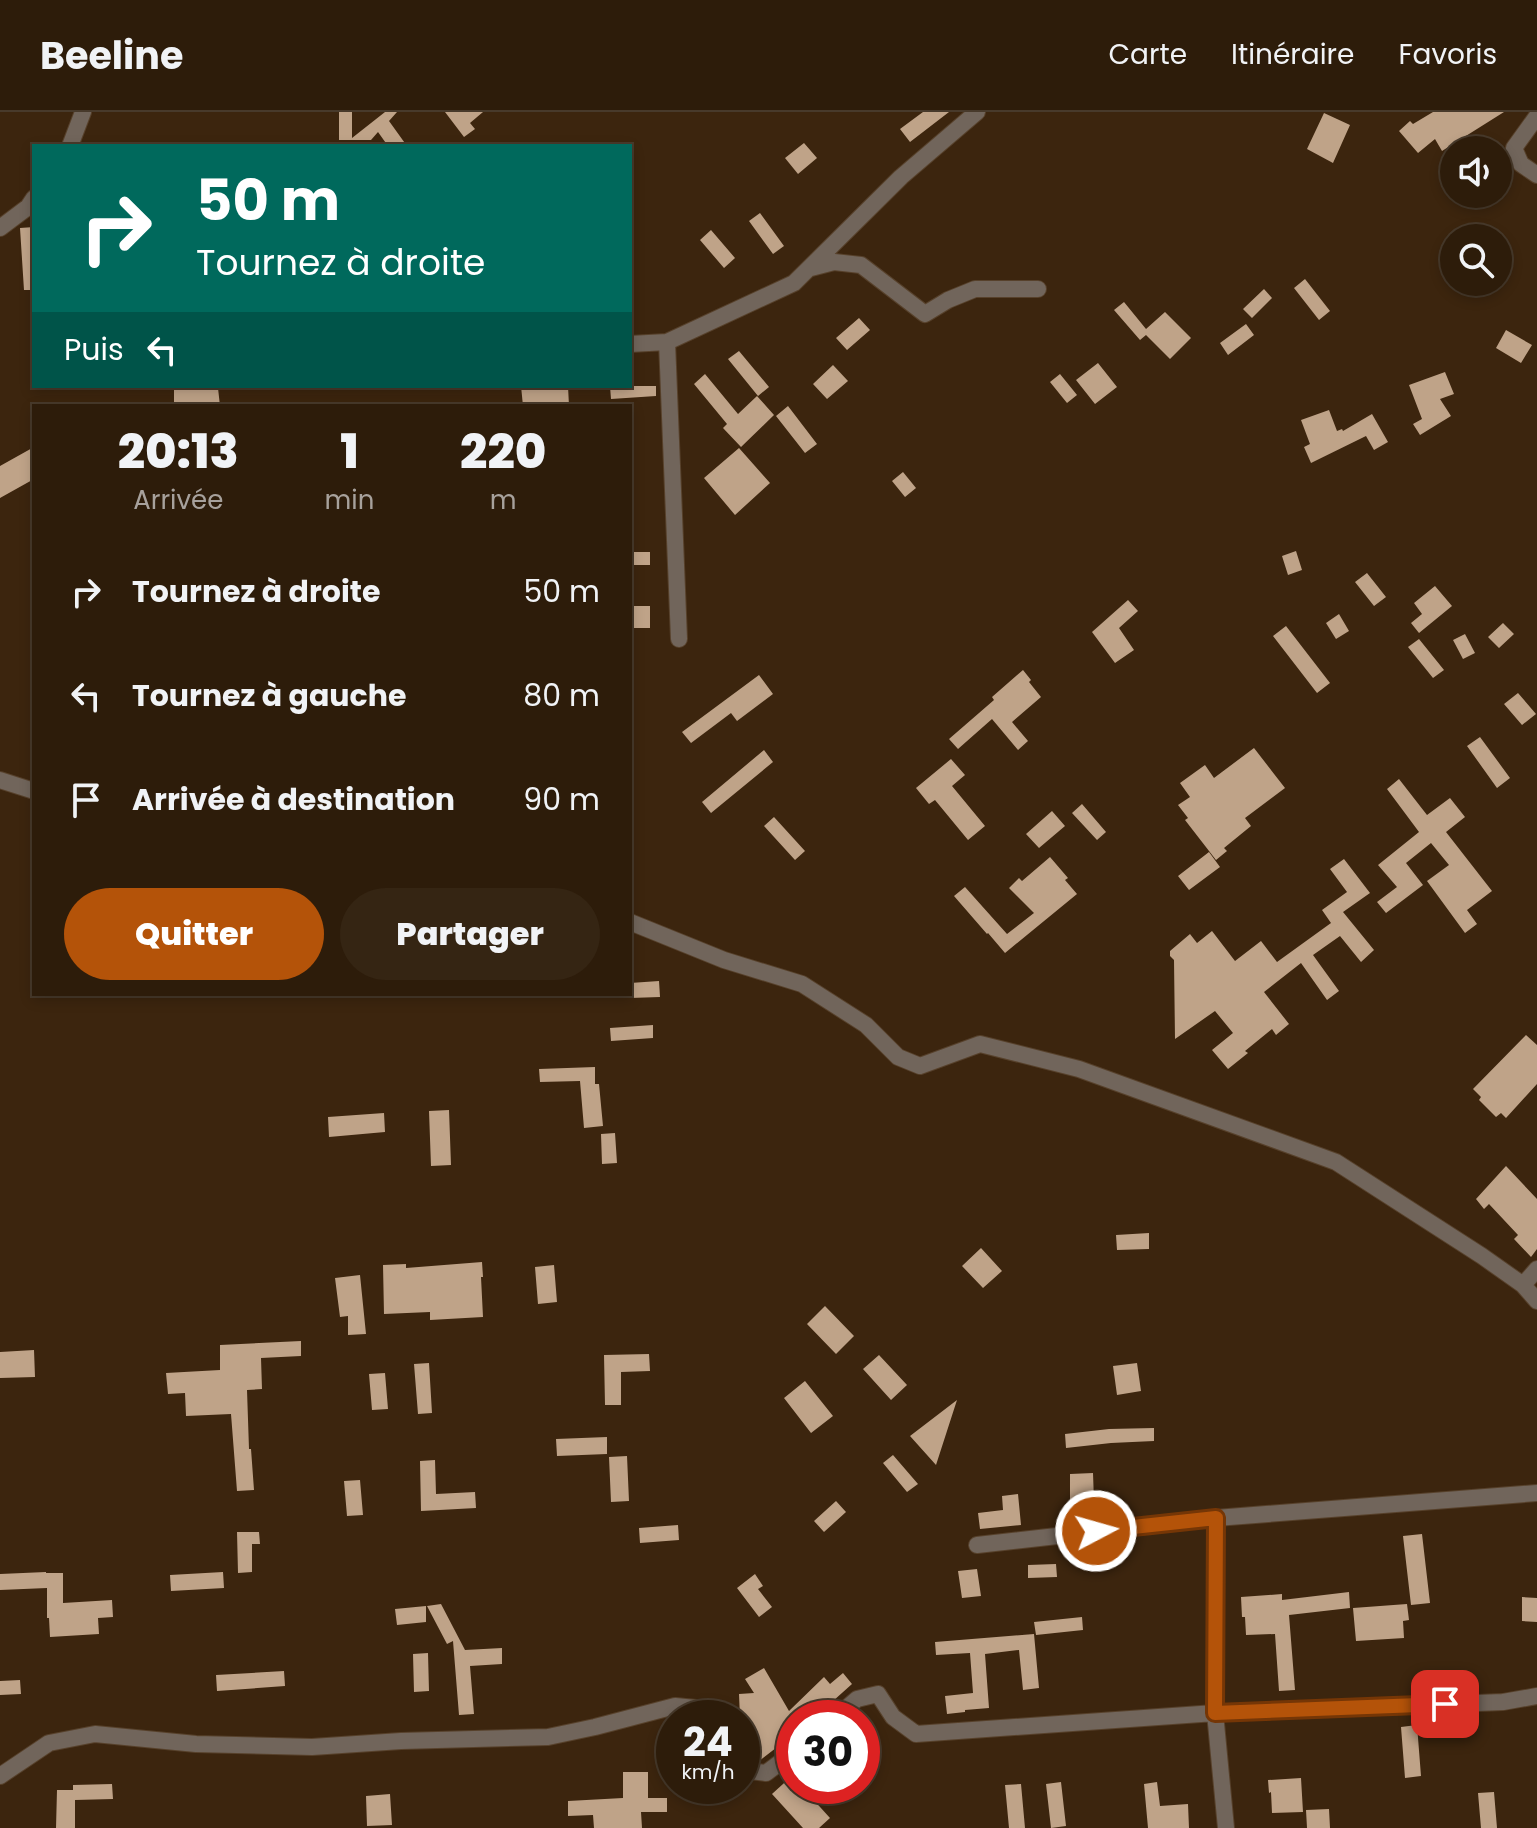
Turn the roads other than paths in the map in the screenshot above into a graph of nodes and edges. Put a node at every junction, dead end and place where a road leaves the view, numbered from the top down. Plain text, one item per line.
1 (83, 112) edge
2 (977, 112) edge
3 (1537, 116) edge
4 (71, 144) edge
5 (1537, 175) edge
6 (32, 201) edge
7 (0, 228) edge
8 (810, 268) junction
9 (1038, 289) dead end
10 (667, 342) junction
11 (632, 344) edge
12 (679, 639) dead end
13 (0, 780) edge
14 (32, 790) edge
15 (632, 923) edge
16 (1537, 1269) edge
17 (1523, 1285) junction
18 (1537, 1301) edge
19 (1537, 1493) edge
20 (1216, 1518) junction
21 (977, 1545) dead end
22 (1537, 1696) edge
23 (856, 1700) edge
24 (656, 1711) edge
25 (1215, 1713) junction
26 (0, 1776) edge
27 (1226, 1828) edge

1 - 4 street
2 - 8 street
3 - 5 street
6 - 7 street
8 - 9 street
8 - 10 street
10 - 11 street
10 - 12 street
13 - 14 street
15 - 17 street
16 - 17 street
17 - 18 street
19 - 20 street
20 - 21 street
20 - 25 street
22 - 25 street
23 - 25 street
24 - 26 street
25 - 27 street

